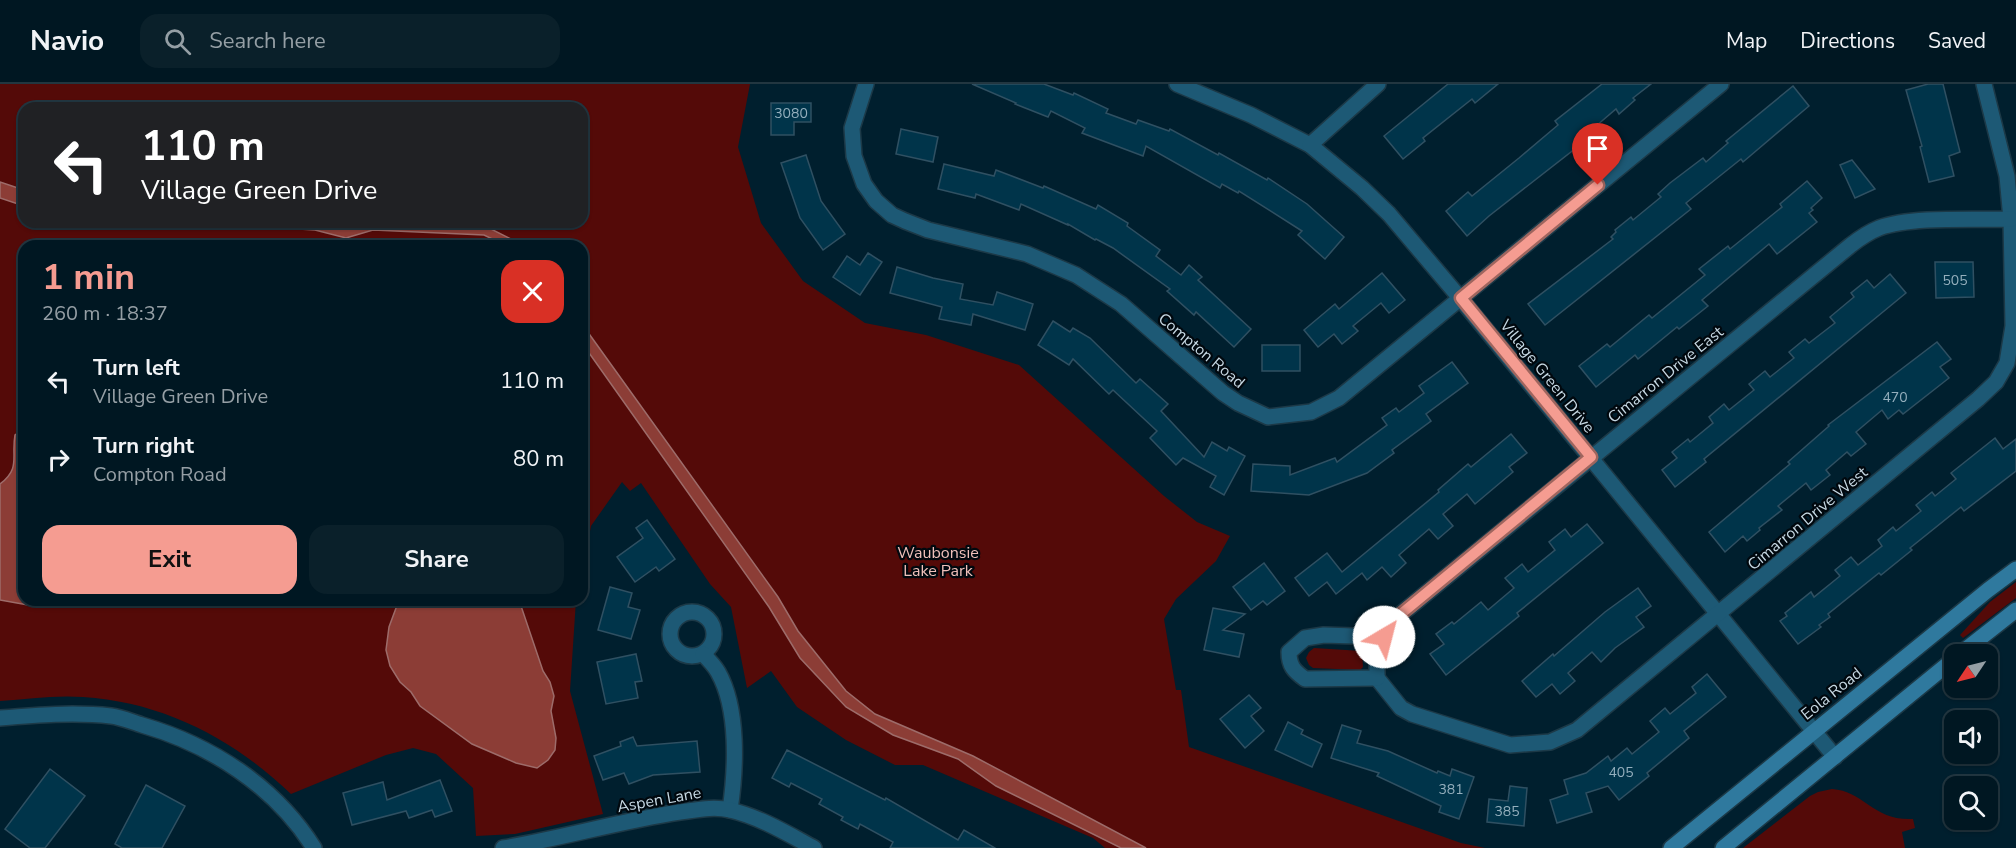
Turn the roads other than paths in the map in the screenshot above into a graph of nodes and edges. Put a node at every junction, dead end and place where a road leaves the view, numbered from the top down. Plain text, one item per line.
1 (866, 84) edge
2 (1177, 84) edge
3 (1378, 84) edge
4 (1721, 84) edge
5 (1984, 84) edge
6 (1310, 145) junction
7 (2011, 219) junction
8 (1461, 298) junction
9 (1591, 457) junction
10 (2016, 569) edge
11 (2016, 610) edge
12 (1719, 614) junction
13 (1384, 637) junction
14 (1973, 644) edge
15 (703, 654) dead end
16 (1944, 667) edge
17 (1377, 678) junction
18 (0, 718) edge
19 (1814, 731) junction
20 (1835, 757) junction
21 (730, 810) junction
22 (314, 848) edge
23 (503, 848) edge
24 (814, 848) edge
25 (1671, 848) edge
26 (1723, 848) edge

1 - 8 street, Compton Road
2 - 6 street, Village Green Drive
3 - 6 street
4 - 8 street, Compton Road
5 - 7 street, Cimarron Drive West
6 - 8 street, Village Green Drive
7 - 9 street, Cimarron Drive East
7 - 12 street, Cimarron Drive West
8 - 9 street, Village Green Drive
9 - 12 street, Village Green Drive
9 - 13 street, Cimarron Drive East
10 - 19 main road, Eola Road
11 - 14 main road
12 - 17 street, Cimarron Drive West
12 - 19 street, Village Green Drive
13 - 17 street, Cimarron Drive East
13 - 17 street
15 - 21 street
16 - 20 main road
18 - 22 street
19 - 20 street, Village Green Drive
19 - 25 main road, Eola Road
20 - 26 main road
21 - 23 street, Aspen Lane
21 - 24 street, Aspen Lane

